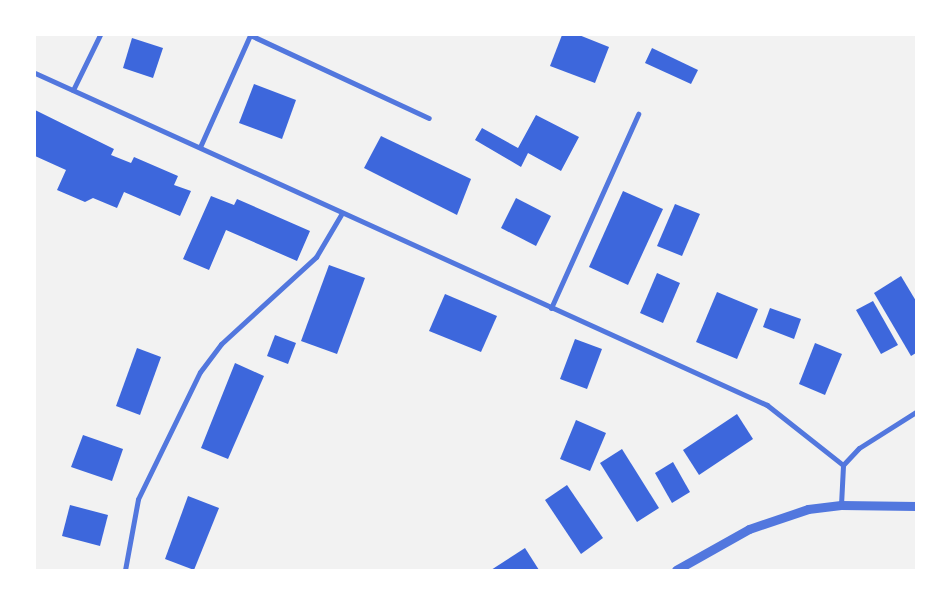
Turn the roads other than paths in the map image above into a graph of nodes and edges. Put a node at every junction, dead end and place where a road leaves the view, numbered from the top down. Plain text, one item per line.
1 (100, 35) edge
2 (35, 74) edge
3 (73, 90) junction
4 (638, 114) dead end
5 (429, 118) dead end
6 (200, 147) junction
7 (342, 213) junction
8 (551, 308) junction
9 (916, 412) edge
10 (843, 465) junction
11 (841, 504) junction
12 (916, 506) edge
13 (125, 570) edge
14 (676, 570) edge

1 - 3 street
2 - 3 street
3 - 6 street
4 - 8 street
5 - 6 street
6 - 7 street
7 - 8 street
7 - 13 street
8 - 10 street
9 - 10 street
10 - 11 street
11 - 12 street
11 - 14 street

